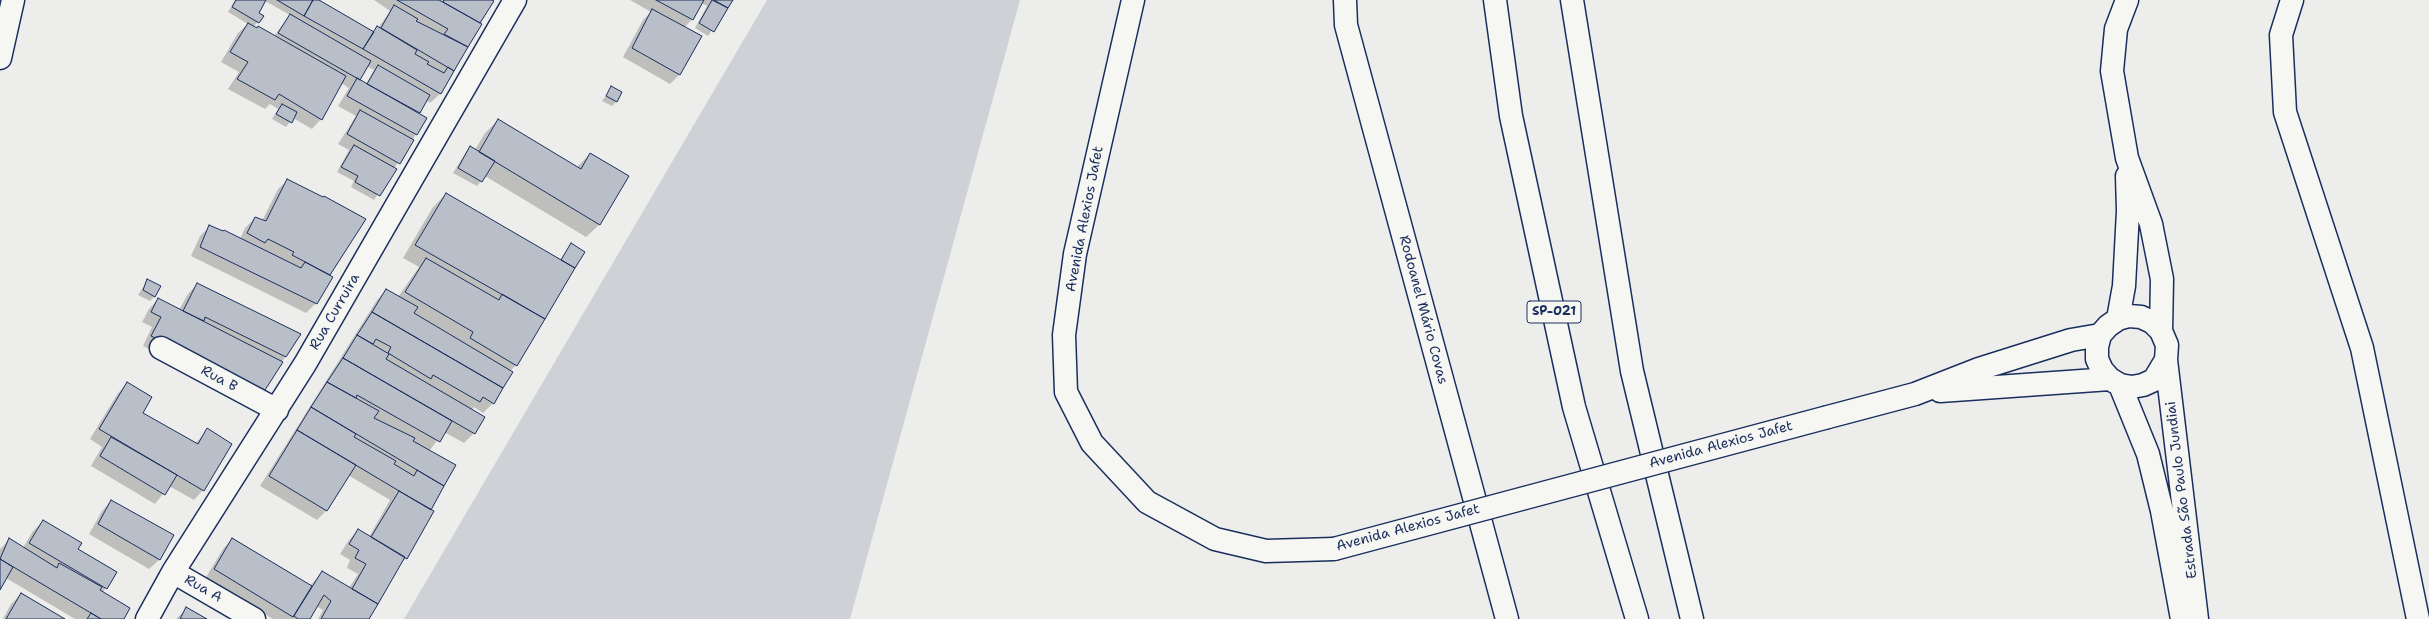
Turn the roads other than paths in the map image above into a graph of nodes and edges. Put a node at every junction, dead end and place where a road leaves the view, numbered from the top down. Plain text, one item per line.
1 (13, 0) edge
2 (515, 0) edge
3 (1133, 0) edge
4 (1340, 0) edge
5 (1345, 0) edge
6 (1496, 0) edge
7 (1572, 0) edge
8 (2127, 0) edge
9 (2292, 0) edge
10 (1346, 25) junction
11 (0, 58) edge
12 (2127, 158) junction
13 (2118, 319) junction
14 (2161, 331) junction
15 (2100, 335) junction
16 (161, 348) dead end
17 (2166, 360) junction
18 (2115, 382) junction
19 (1915, 394) junction
20 (277, 410) junction
21 (173, 572) junction
22 (147, 619) edge
23 (254, 619) edge
24 (1507, 619) edge
25 (1637, 619) edge
26 (1692, 619) edge
27 (2182, 619) edge
28 (2197, 619) edge
29 (2418, 619) edge

1 - 11 main road
2 - 20 main road, Rua Curruira
3 - 19 main road, Avenida Alexios Jafet, bridge
4 - 10 main road
5 - 10 main road, Rodoanel Mário Covas
6 - 25 main road, SP-021
7 - 26 main road
8 - 12 main road
9 - 29 main road
10 - 24 main road, Rodoanel Mário Covas
12 - 13 main road
12 - 14 main road
13 - 14 main road
13 - 15 main road
14 - 17 main road
15 - 18 main road
15 - 19 main road, Avenida Alexios Jafet
16 - 20 main road, Rua B
17 - 18 main road
17 - 28 main road, Estrada São Paulo Jundiai
18 - 19 main road, Avenida Alexios Jafet
18 - 27 main road, Estrada São Paulo Jundiai
20 - 21 main road, Rua Curruira
21 - 22 main road, Rua Curruira
21 - 23 main road, Rua A

